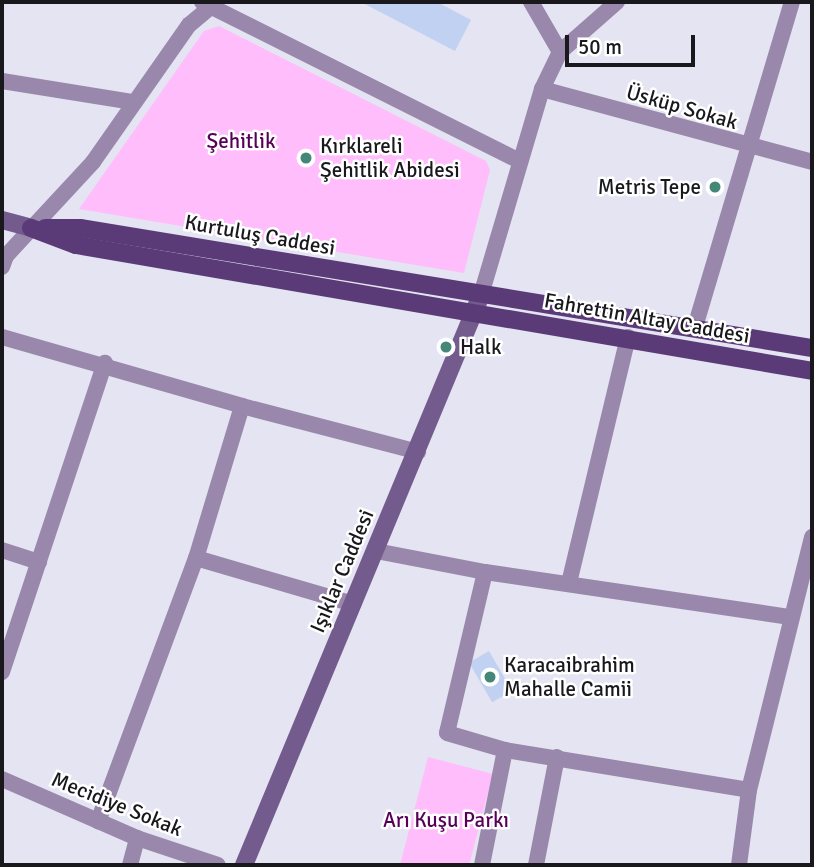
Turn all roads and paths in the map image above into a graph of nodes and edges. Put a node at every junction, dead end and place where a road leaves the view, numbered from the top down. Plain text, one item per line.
1 (531, 2) edge
2 (617, 2) edge
3 (792, 2) edge
4 (209, 4) edge
5 (560, 52) junction
6 (2, 81) edge
7 (542, 89) junction
8 (133, 102) junction
9 (752, 149) junction
10 (519, 161) junction
11 (812, 162) edge
12 (2, 220) edge
13 (31, 228) junction
14 (2, 267) edge
15 (481, 295) junction
16 (474, 312) junction
17 (695, 327) junction
18 (2, 337) edge
19 (628, 337) junction
20 (812, 348) edge
21 (105, 363) junction
22 (812, 371) edge
23 (242, 406) junction
24 (418, 452) junction
25 (812, 537) edge
26 (2, 550) edge
27 (376, 551) junction
28 (196, 558) junction
29 (38, 562) junction
30 (485, 572) junction
31 (569, 583) junction
32 (353, 604) junction
33 (789, 617) junction
34 (2, 671) edge
35 (505, 750) junction
36 (557, 757) junction
37 (2, 779) edge
38 (749, 790) junction
39 (98, 821) junction
40 (137, 838) junction
41 (130, 865) edge
42 (218, 865) edge
43 (244, 865) edge
44 (482, 865) edge
45 (536, 865) edge
46 (739, 865) edge

1 - 5 street
2 - 5 street
3 - 9 street
4 - 8 street
4 - 10 street
5 - 7 street
6 - 8 street
7 - 9 street, Üsküp Sokak
7 - 10 street
8 - 13 street
9 - 11 street, Üsküp Sokak
9 - 17 street
10 - 15 street
12 - 13 street, Kurtuluş Caddesi
13 - 14 street
13 - 15 main road, Kurtuluş Caddesi
13 - 16 main road, Kurtuluş Caddesi
15 - 16 street, Işıklar Caddesi
15 - 17 main road, Fahrettin Altay Caddesi
16 - 19 main road, Fahrettin Altay Caddesi
16 - 24 street, Işıklar Caddesi
17 - 20 main road, Fahrettin Altay Caddesi
18 - 21 street
19 - 22 main road, Fahrettin Altay Caddesi
19 - 31 street
21 - 23 street
21 - 29 street
23 - 24 street
23 - 28 street
24 - 27 street, Işıklar Caddesi
25 - 33 street
26 - 29 street
27 - 30 street
27 - 32 street, Işıklar Caddesi
28 - 32 street
28 - 39 street
29 - 34 street
30 - 31 street
30 - 35 street
31 - 33 street
32 - 43 street, Işıklar Caddesi
33 - 38 street
35 - 36 street
35 - 44 street
36 - 38 street
36 - 45 street
37 - 39 street, Mecidiye Sokak
38 - 46 street
39 - 40 street, Mecidiye Sokak
40 - 41 street
40 - 42 street, Mecidiye Sokak

